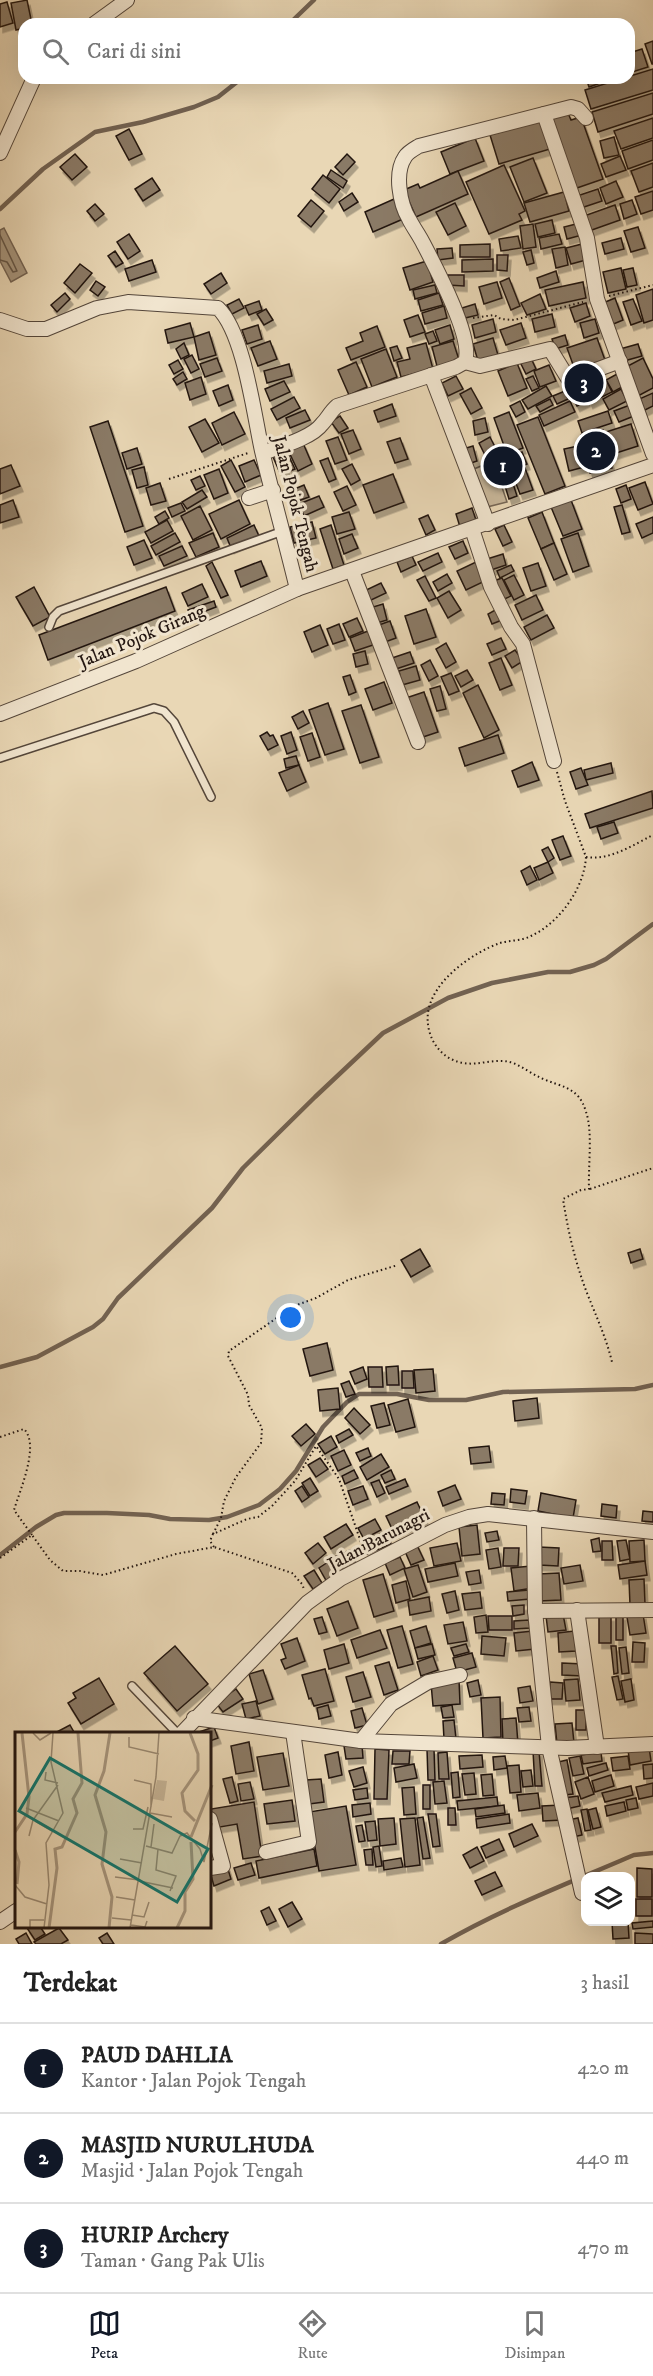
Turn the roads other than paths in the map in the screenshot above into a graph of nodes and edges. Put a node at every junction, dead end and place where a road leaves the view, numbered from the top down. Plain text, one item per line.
1 (127, 0) edge
2 (102, 18) edge
3 (31, 84) edge
4 (544, 114) junction
5 (586, 118) dead end
6 (0, 153) edge
7 (0, 320) edge
8 (620, 361) junction
9 (465, 362) junction
10 (431, 375) junction
11 (262, 451) junction
12 (653, 454) edge
13 (650, 466) edge
14 (653, 482) edge
15 (273, 490) junction
16 (249, 498) dead end
17 (488, 524) junction
18 (472, 529) junction
19 (283, 531) junction
20 (352, 571) junction
21 (297, 589) junction
22 (49, 627) dead end
23 (0, 714) edge
24 (418, 741) dead end
25 (0, 758) edge
26 (554, 761) road end
27 (211, 797) dead end
28 (534, 1518) junction
29 (653, 1532) edge
30 (577, 1610) junction
31 (653, 1610) edge
32 (535, 1611) junction
33 (460, 1675) dead end
34 (132, 1686) dead end
35 (194, 1718) junction
36 (181, 1732) edge
37 (183, 1732) edge
38 (293, 1732) junction
39 (361, 1741) junction
40 (653, 1744) edge
41 (549, 1747) junction
42 (597, 1747) junction
43 (212, 1826) edge
44 (266, 1852) dead end
45 (212, 1869) edge
46 (581, 1889) edge
47 (15, 1912) edge
48 (0, 1923) edge

1 - 2 street
3 - 6 street
4 - 5 street
4 - 8 street
4 - 9 street
7 - 11 street, Jalan Pojok Tengah
8 - 9 street
8 - 12 street
9 - 10 street
10 - 11 street
10 - 17 street
11 - 15 street, Jalan Pojok Tengah
13 - 14 street
13 - 17 street, Jalan Pojok Tengah
15 - 16 street
15 - 19 street, Jalan Pojok Tengah
17 - 18 street, Jalan Pojok Tengah
18 - 20 street, Jalan Pojok Tengah
18 - 26 street
19 - 21 street, Jalan Pojok Tengah
19 - 22 lane
20 - 21 street, Jalan Pojok Tengah
20 - 24 street
21 - 23 street, Jalan Pojok Girang
25 - 27 lane
28 - 29 street, Jalan Barunagri
28 - 32 street
28 - 35 street, Jalan Barunagri
30 - 31 street
30 - 32 street
30 - 42 street
32 - 41 street
33 - 39 street
34 - 36 lane
35 - 37 street, Jalan Barunagri
35 - 38 street
38 - 39 street
38 - 44 street
39 - 41 street
40 - 42 street
41 - 42 street
41 - 46 street
43 - 45 street
47 - 48 street

